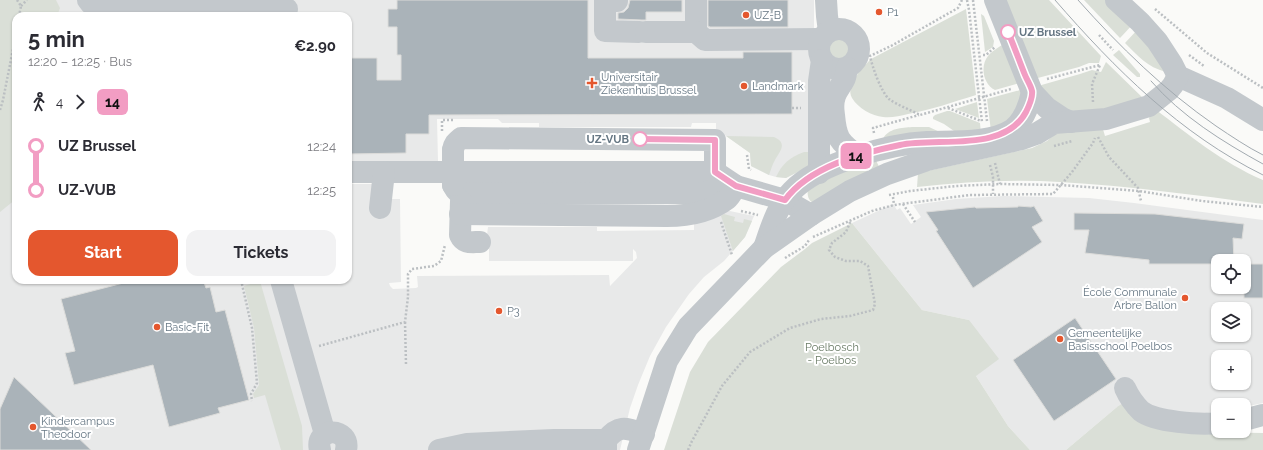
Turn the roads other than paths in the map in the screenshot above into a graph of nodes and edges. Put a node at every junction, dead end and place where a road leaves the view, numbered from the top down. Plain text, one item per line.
1 (88, 0) edge
2 (617, 0) edge
3 (696, 0) edge
4 (826, 0) edge
5 (995, 0) edge
6 (1116, 0) edge
7 (235, 8) edge
8 (288, 8) edge
9 (696, 32) junction
10 (824, 44) junction
11 (847, 68) junction
12 (1178, 76) junction
13 (1030, 88) junction
14 (1263, 120) edge
15 (1073, 131) junction
16 (988, 145) junction
17 (858, 156) junction
18 (708, 171) junction
19 (352, 172) edge
20 (384, 172) junction
21 (819, 173) junction
22 (736, 186) junction
23 (458, 198) junction
24 (785, 200) junction
25 (380, 208) dead end
26 (811, 215) junction
27 (480, 242) dead end
28 (775, 256) junction
29 (282, 284) edge
30 (1125, 388) dead end
31 (1263, 415) edge
32 (1251, 418) edge
33 (1211, 424) edge
34 (323, 441) edge
35 (641, 442) edge
36 (554, 445) edge
37 (606, 445) edge
38 (346, 450) edge
39 (439, 450) edge

1 - 7 street
2 - 9 street
3 - 9 street
4 - 10 street
5 - 13 street
6 - 12 street
7 - 8 street
9 - 10 street
10 - 11 street
10 - 11 street
10 - 21 street
11 - 17 street
12 - 14 street
12 - 15 street
13 - 15 street
13 - 16 street
15 - 16 street
16 - 17 street
16 - 26 street
17 - 21 street
18 - 20 street
18 - 22 street
18 - 23 street, bridge
19 - 20 street
20 - 25 street
21 - 24 street
22 - 23 street
22 - 24 street
23 - 27 street
24 - 26 street
24 - 28 street
26 - 28 street
28 - 35 street
29 - 34 street
30 - 33 street
31 - 32 street
34 - 38 street
35 - 37 street
36 - 37 street
36 - 39 street

